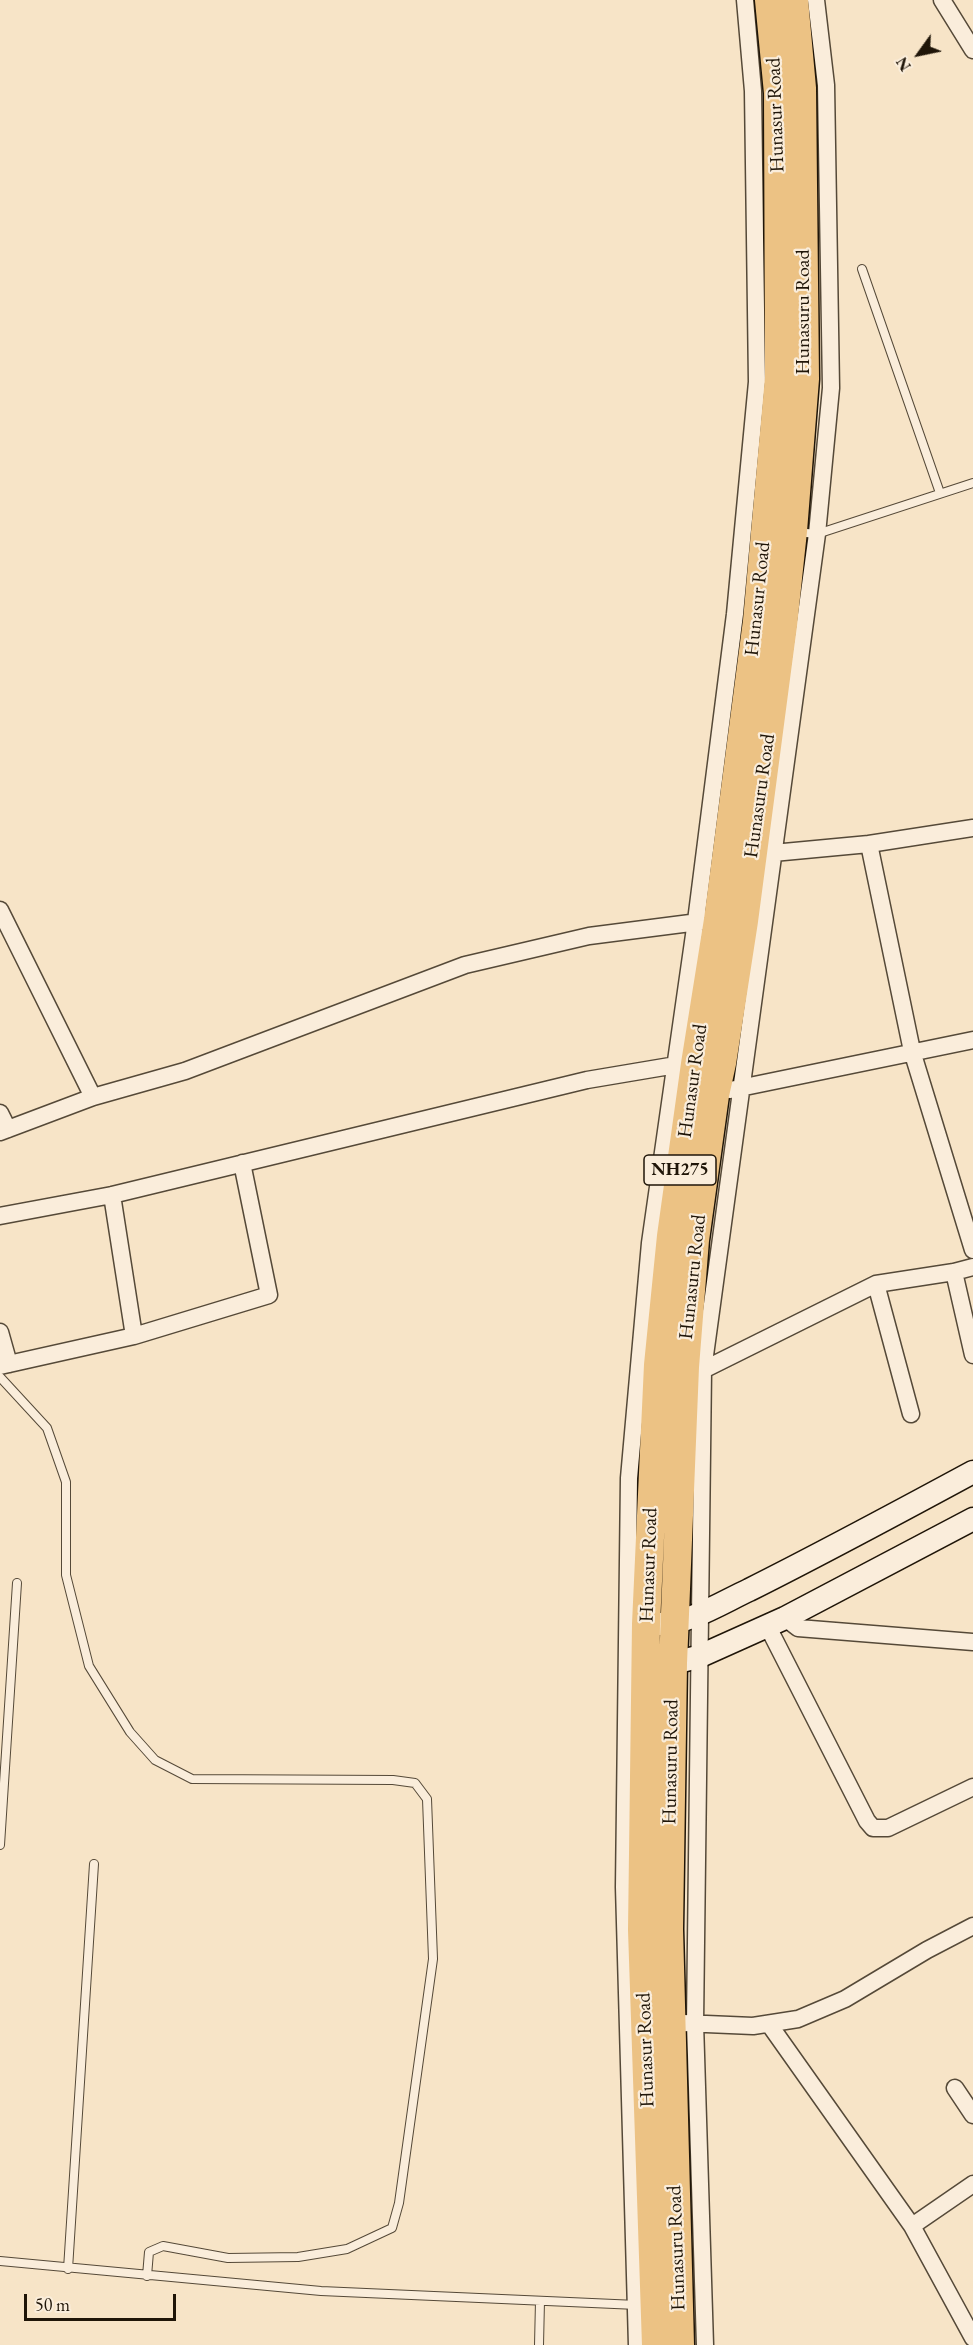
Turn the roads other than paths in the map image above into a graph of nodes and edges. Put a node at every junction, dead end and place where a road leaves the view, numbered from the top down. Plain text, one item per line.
1 (745, 0) edge
2 (770, 0) edge
3 (795, 0) edge
4 (816, 0) edge
5 (942, 0) edge
6 (973, 50) edge
7 (862, 269) dead end
8 (973, 483) edge
9 (940, 493) junction
10 (805, 533) junction
11 (973, 828) edge
12 (869, 844) junction
13 (763, 852) junction
14 (0, 910) edge
15 (707, 920) junction
16 (973, 1040) edge
17 (912, 1051) junction
18 (697, 1063) junction
19 (728, 1091) junction
20 (93, 1097) junction
21 (0, 1113) edge
22 (4, 1131) edge
23 (242, 1163) junction
24 (112, 1195) junction
25 (0, 1216) edge
26 (973, 1250) edge
27 (973, 1267) edge
28 (954, 1272) junction
29 (876, 1284) junction
30 (0, 1332) edge
31 (134, 1336) junction
32 (973, 1354) edge
33 (3, 1369) edge
34 (694, 1369) junction
35 (911, 1414) dead end
36 (973, 1472) edge
37 (973, 1519) edge
38 (17, 1583) dead end
39 (700, 1613) junction
40 (776, 1622) junction
41 (660, 1624) junction
42 (973, 1642) edge
43 (672, 1659) junction
44 (973, 1787) edge
45 (0, 1845) edge
46 (94, 1864) dead end
47 (973, 1926) edge
48 (683, 2023) junction
49 (769, 2024) junction
50 (955, 2088) dead end
51 (973, 2115) edge
52 (973, 2184) edge
53 (912, 2226) junction
54 (0, 2261) edge
55 (68, 2269) junction
56 (147, 2276) junction
57 (540, 2301) junction
58 (645, 2306) junction
59 (973, 2338) edge
60 (539, 2345) edge
61 (637, 2345) edge
62 (656, 2345) edge
63 (680, 2345) edge
64 (705, 2345) edge

1 - 15 street
2 - 15 highway, Hunasur Road / NH275
3 - 10 highway, Hunasuru Road / NH275
4 - 10 street
5 - 6 street
7 - 9 lane
8 - 9 lane
9 - 10 lane
10 - 13 highway, Hunasuru Road / NH275
11 - 12 street
12 - 13 street
12 - 17 street
13 - 18 highway, Hunasuru Road / NH275
13 - 19 street
14 - 20 street
15 - 18 highway, Hunasur Road / NH275
15 - 20 street
16 - 17 street
17 - 19 street
17 - 26 street
18 - 19 highway, Hunasuru Road / NH275
18 - 23 street
18 - 41 highway, Hunasur Road / NH275
18 - 58 street
19 - 34 highway, Hunasuru Road / NH275
20 - 22 street
21 - 22 street
23 - 24 street
23 - 31 street
24 - 25 street
24 - 31 street
27 - 28 street
28 - 29 street
28 - 32 street
29 - 34 street
29 - 35 street
30 - 33 street
31 - 33 street
33 - 56 lane
34 - 39 street
34 - 41 highway, Hunasuru Road / NH275
36 - 39 street
37 - 40 street
38 - 45 lane
39 - 41 street
39 - 43 street
40 - 42 street
40 - 43 street
40 - 44 street
41 - 43 highway, Hunasur Road / NH275
43 - 48 highway, Hunasuru Road / NH275
43 - 58 highway, Hunasur Road / NH275
46 - 55 lane
47 - 49 street
48 - 49 street
48 - 63 highway, Hunasuru Road / NH275
48 - 64 street
49 - 53 street
50 - 51 street
52 - 53 street
53 - 59 street
54 - 55 lane
55 - 56 lane
56 - 57 lane
57 - 58 lane
57 - 60 lane
58 - 61 street
58 - 62 highway, Hunasur Road / NH275

